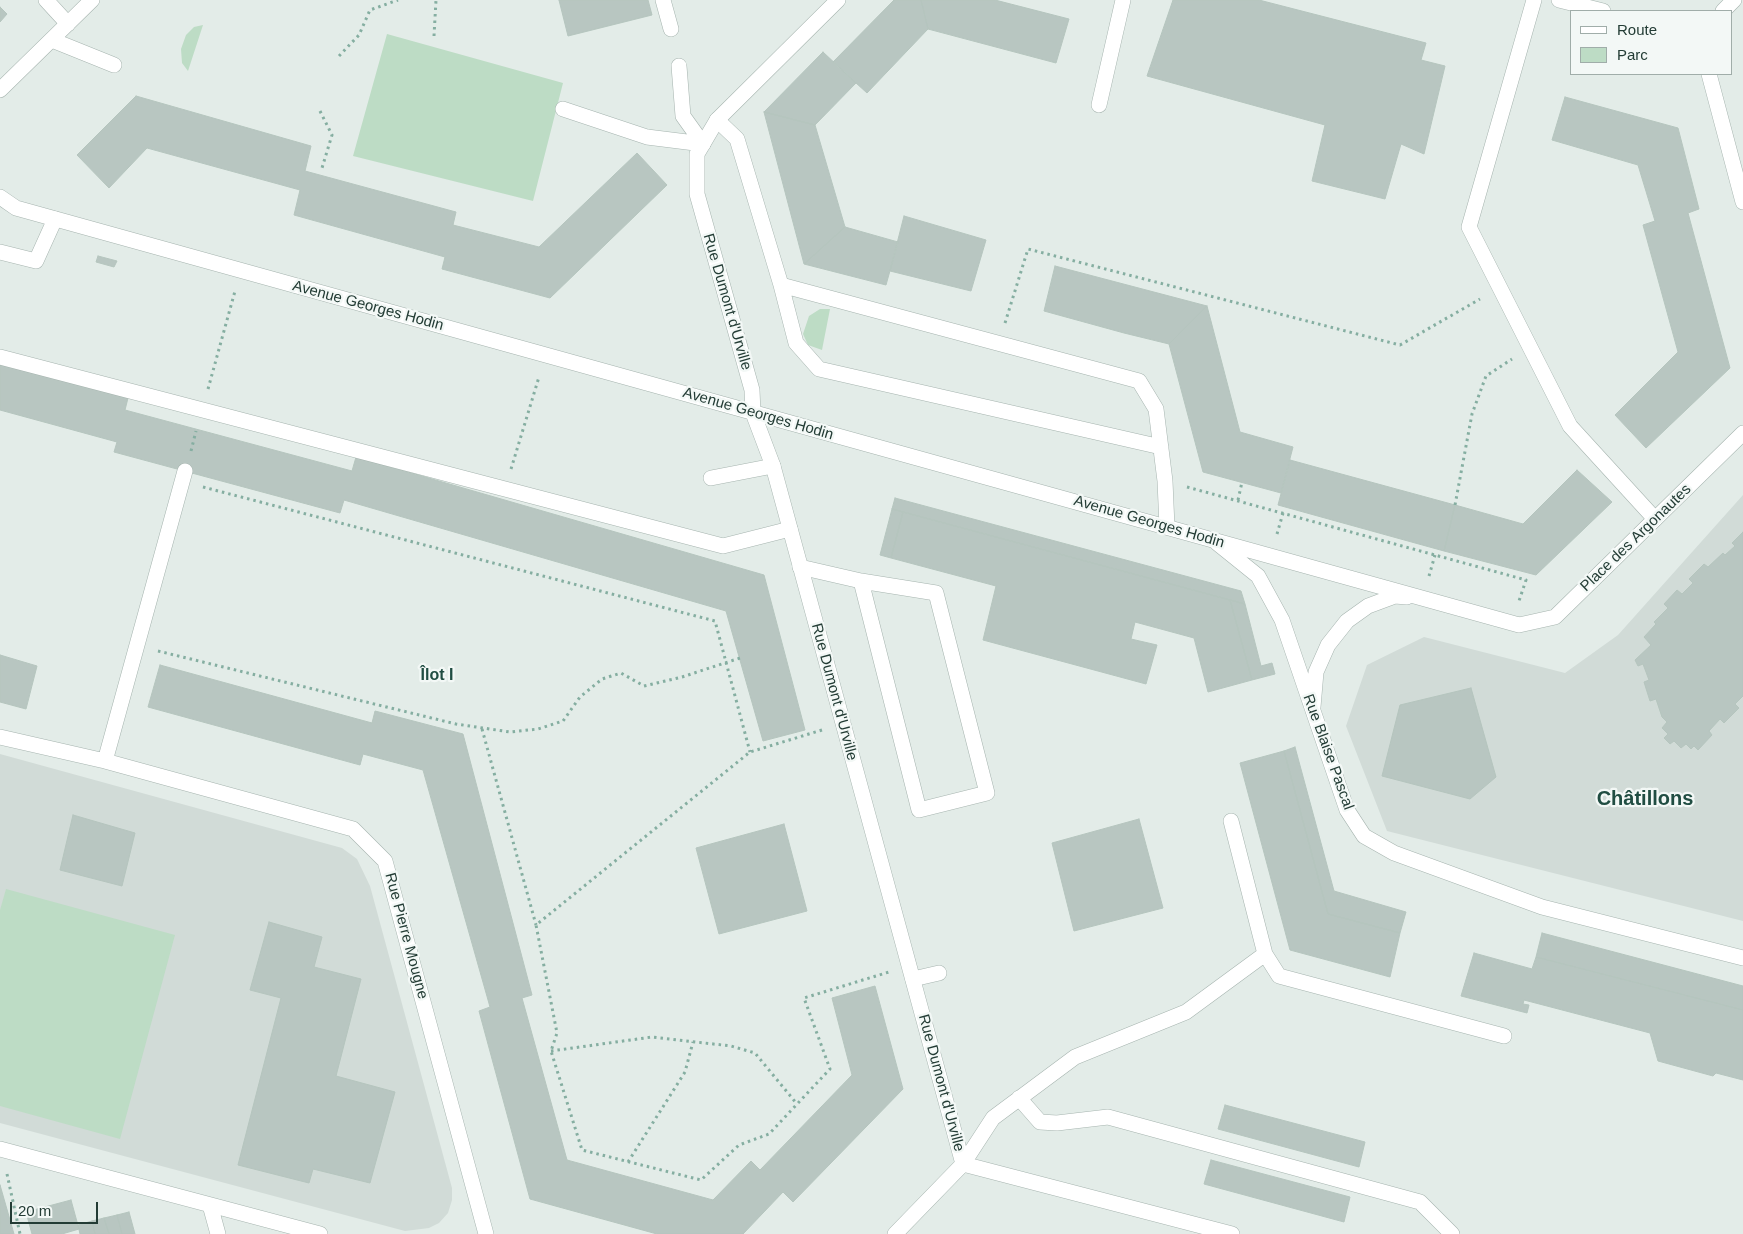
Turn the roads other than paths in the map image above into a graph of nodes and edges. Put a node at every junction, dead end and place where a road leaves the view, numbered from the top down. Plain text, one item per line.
1 (46, 0) edge
2 (92, 0) edge
3 (663, 0) edge
4 (838, 0) edge
5 (1123, 0) edge
6 (1534, 0) edge
7 (1559, 0) edge
8 (1734, 0) edge
9 (1599, 10) edge
10 (1724, 10) edge
11 (68, 24) junction
12 (671, 29) dead end
13 (52, 40) junction
14 (114, 64) dead end
15 (679, 66) dead end
16 (1709, 75) edge
17 (0, 90) edge
18 (1098, 105) dead end
19 (564, 109) dead end
20 (717, 120) junction
21 (703, 144) junction
22 (0, 197) edge
23 (1743, 202) edge
24 (55, 219) junction
25 (0, 252) edge
26 (781, 285) junction
27 (0, 357) edge
28 (753, 413) junction
29 (1743, 433) edge
30 (1161, 447) junction
31 (773, 466) junction
32 (184, 476) road end
33 (711, 478) dead end
34 (1655, 518) junction
35 (1166, 527) junction
36 (790, 529) junction
37 (1213, 540) junction
38 (800, 567) junction
39 (861, 581) junction
40 (1424, 598) junction
41 (1520, 625) joint
42 (1313, 715) junction
43 (0, 737) edge
44 (105, 761) junction
45 (1231, 821) dead end
46 (1264, 954) junction
47 (1743, 958) edge
48 (911, 973) junction
49 (939, 973) dead end
50 (1504, 1036) dead end
51 (1019, 1098) junction
52 (2, 1150) edge
53 (963, 1164) junction
54 (210, 1205) junction
55 (218, 1234) edge
56 (320, 1234) edge
57 (486, 1234) edge
58 (895, 1234) edge
59 (1230, 1234) edge
60 (1452, 1234) edge

1 - 11 street
2 - 11 street
3 - 12 street
4 - 20 street, Rue Dumont d'Urville
5 - 18 street
6 - 34 street
7 - 9 street
8 - 10 street
11 - 13 street
13 - 14 street
13 - 17 street
15 - 21 street
16 - 23 street
19 - 21 street
20 - 21 street, Rue Dumont d'Urville
20 - 26 street
21 - 28 street, Rue Dumont d'Urville
22 - 24 street, Avenue Georges Hodin
24 - 25 street
24 - 28 street, Avenue Georges Hodin
26 - 30 street
26 - 30 street
27 - 36 street
28 - 31 street, Rue Dumont d'Urville
28 - 35 street, Avenue Georges Hodin
29 - 34 street, Place des Argonautes
30 - 35 street
31 - 33 street
31 - 36 street, Rue Dumont d'Urville
32 - 44 street
34 - 41 street, Place des Argonautes
35 - 37 street, Avenue Georges Hodin
36 - 38 street, Rue Dumont d'Urville
37 - 40 street, Avenue Georges Hodin
37 - 42 street, Rue Blaise Pascal
38 - 39 street
38 - 48 street, Rue Dumont d'Urville
39 - 39 street
40 - 41 street, Avenue Georges Hodin
40 - 42 street
42 - 47 street, Rue Blaise Pascal
43 - 44 street, Rue Pierre Mougne
44 - 57 street, Rue Pierre Mougne
45 - 46 street
46 - 50 street
46 - 51 street
48 - 49 street
48 - 53 street, Rue Dumont d'Urville
51 - 53 street
51 - 60 street
52 - 54 street
53 - 58 street
53 - 59 street, Rue Dumont d'Urville
54 - 55 street
54 - 56 street

